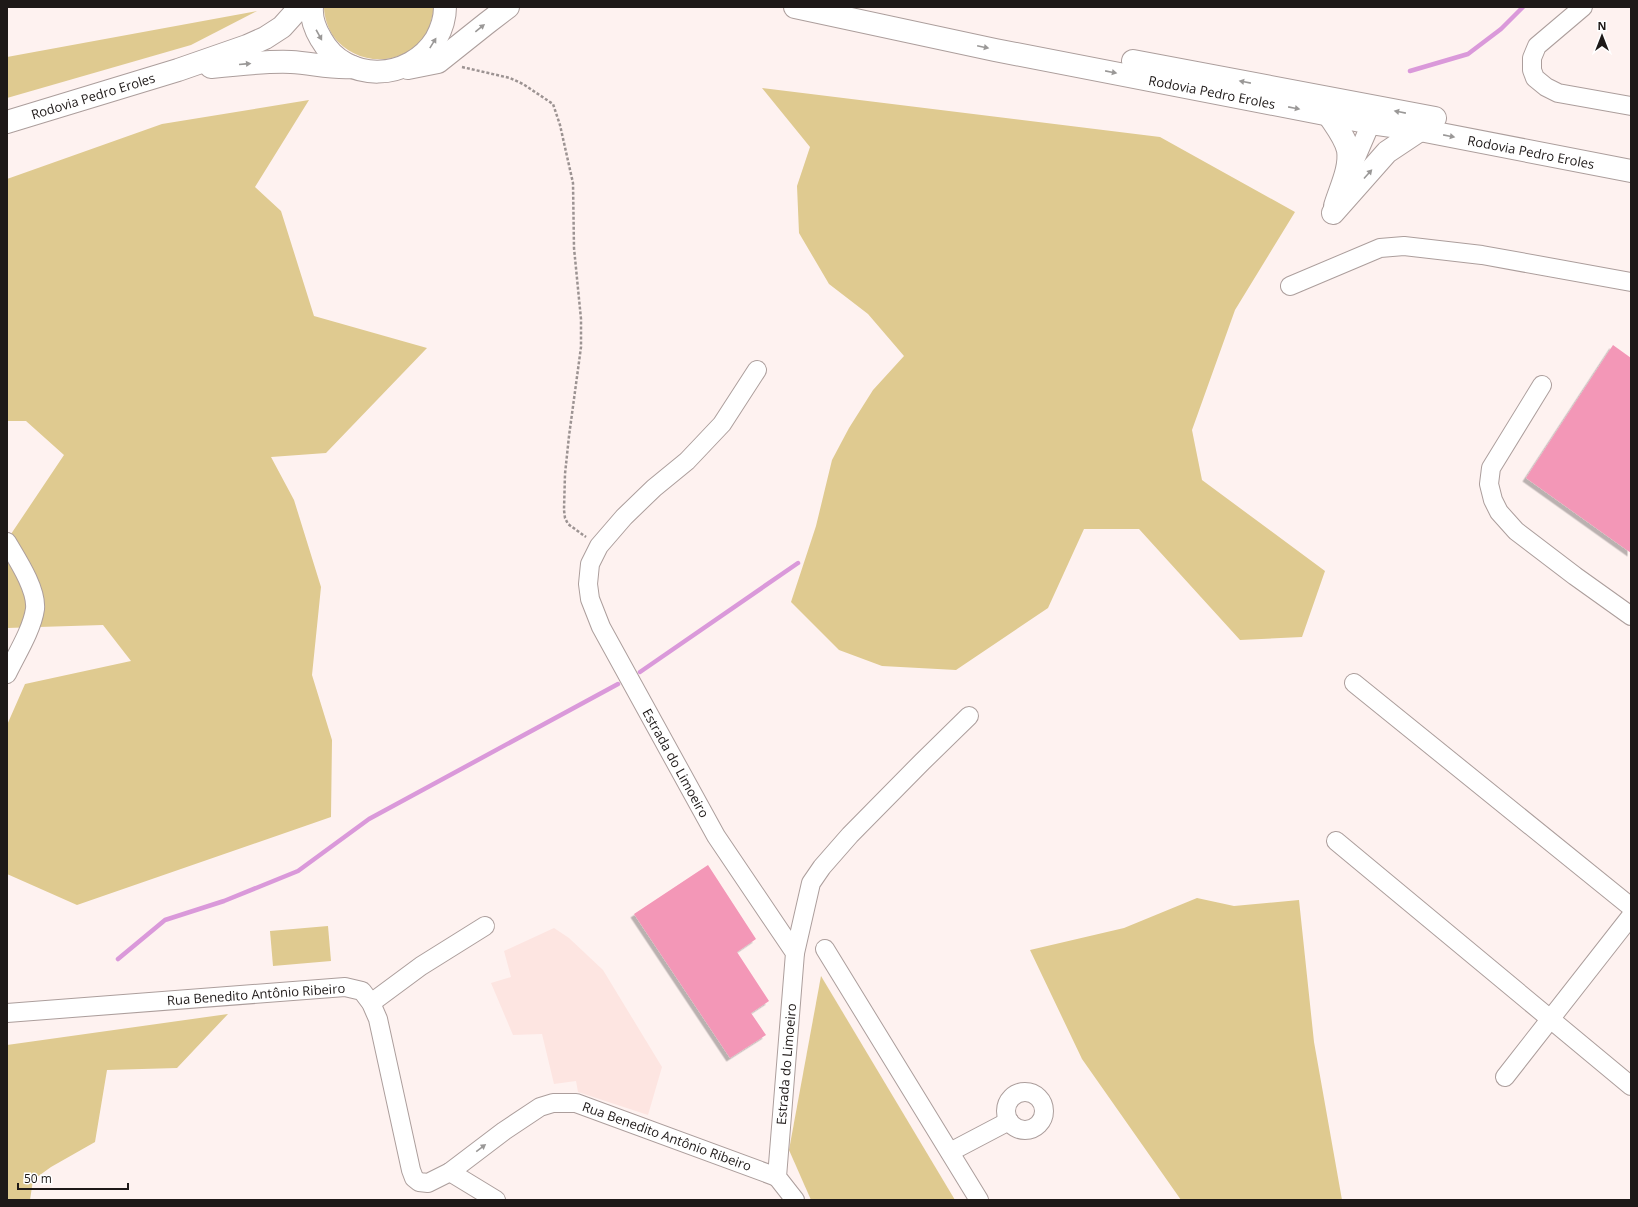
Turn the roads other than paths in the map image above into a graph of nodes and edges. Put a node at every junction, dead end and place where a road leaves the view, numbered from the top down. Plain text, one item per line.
1 (300, 7) edge
2 (312, 7) edge
3 (445, 7) edge
4 (508, 7) edge
5 (795, 7) edge
6 (852, 7) edge
7 (1582, 7) edge
8 (353, 67) junction
9 (178, 70) junction
10 (397, 70) junction
11 (1631, 106) edge
12 (1328, 114) junction
13 (7, 122) edge
14 (1371, 123) junction
15 (1420, 130) junction
16 (1631, 156) edge
17 (1631, 171) edge
18 (1333, 214) junction
19 (1631, 282) edge
20 (1290, 286) dead end
21 (757, 370) dead end
22 (1542, 385) dead end
23 (7, 542) edge
24 (1631, 616) edge
25 (7, 674) edge
26 (1354, 683) dead end
27 (969, 716) dead end
28 (1336, 841) dead end
29 (1631, 907) edge
30 (1631, 916) edge
31 (485, 926) dead end
32 (825, 949) dead end
33 (795, 953) junction
34 (372, 1003) junction
35 (7, 1012) edge
36 (1550, 1019) junction
37 (1505, 1077) dead end
38 (1631, 1086) edge
39 (1009, 1121) dead end
40 (950, 1152) junction
41 (450, 1172) junction
42 (777, 1177) junction
43 (496, 1200) edge
44 (795, 1200) edge
45 (979, 1200) edge

1 - 9 main road, Rodovia Pedro Eroles
2 -> 8 main road, Rodovia Pedro Eroles
10 -> 3 main road, Rodovia Pedro Eroles
10 -> 4 main road, Rodovia Pedro Eroles
5 -> 12 main road, Rodovia Pedro Eroles
16 -> 6 main road, Rodovia Pedro Eroles
7 - 11 street
9 -> 8 main road, Rodovia Pedro Eroles
8 - 10 main road, Rodovia Pedro Eroles
9 - 13 main road, Rodovia Pedro Eroles
12 - 14 main road, Rodovia Pedro Eroles
12 - 18 main road
14 - 15 main road, Rodovia Pedro Eroles
14 - 18 street
15 -> 17 main road, Rodovia Pedro Eroles
18 -> 15 main road
19 - 20 street
21 - 33 street, Estrada do Limoeiro
22 - 24 street
23 - 25 street
26 - 29 street
27 - 33 street
28 - 36 street
30 - 36 street
31 - 34 street
32 - 40 street
33 - 42 street, Estrada do Limoeiro
34 - 35 street, Rua Benedito Antônio Ribeiro
34 - 41 street, Rua Benedito Antônio Ribeiro
36 - 37 street
36 - 38 street
39 - 40 street
40 - 45 street
41 -> 42 street, Rua Benedito Antônio Ribeiro
41 - 43 street
42 - 44 street

